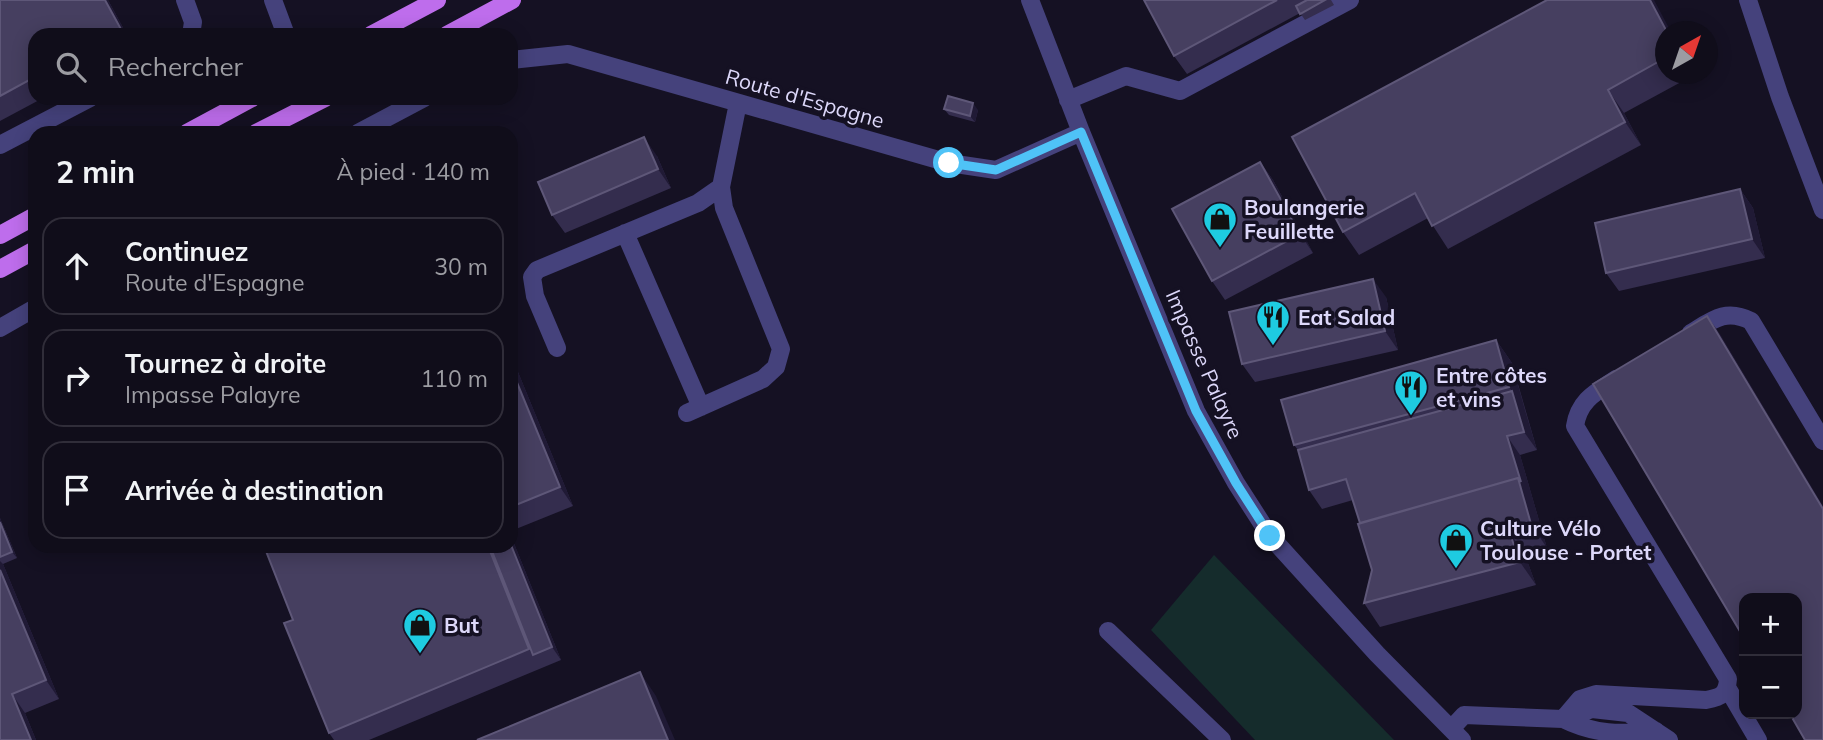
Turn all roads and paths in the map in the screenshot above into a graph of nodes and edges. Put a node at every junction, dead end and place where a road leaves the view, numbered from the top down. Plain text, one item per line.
1 (185, 0) edge
2 (273, 0) edge
3 (437, 0) edge
4 (512, 0) edge
5 (1018, 0) edge
6 (1030, 0) edge
7 (1350, 0) edge
8 (1748, 0) edge
9 (1037, 22) junction
10 (192, 28) edge
11 (283, 28) edge
12 (383, 28) edge
13 (460, 28) edge
14 (518, 59) edge
15 (1068, 100) junction
16 (738, 103) junction
17 (77, 105) edge
18 (239, 105) edge
19 (312, 105) edge
20 (411, 105) edge
21 (36, 126) edge
22 (200, 126) edge
23 (270, 126) edge
24 (371, 126) edge
25 (28, 130) edge
26 (1081, 132) junction
27 (0, 145) edge
28 (721, 187) junction
29 (1823, 210) edge
30 (28, 220) edge
31 (625, 233) junction
32 (0, 235) edge
33 (28, 254) edge
34 (0, 269) edge
35 (28, 312) edge
36 (0, 328) edge
37 (1681, 339) edge
38 (557, 348) dead end
39 (1634, 368) edge
40 (1823, 441) edge
41 (1108, 631) dead end
42 (1728, 689) junction
43 (1563, 719) junction
44 (1456, 734) edge
45 (1662, 736) edge
46 (1222, 740) edge
47 (1758, 740) edge

1 - 10 street
2 - 11 street
3 - 12 main road
4 - 13 main road
5 - 9 street, Impasse Palayre
6 - 9 street, Impasse Palayre
7 - 15 street
8 - 29 street
9 - 15 street, Impasse Palayre
14 - 16 street, Route d'Espagne
15 - 26 street, Impasse Palayre
16 - 26 street, Route d'Espagne
16 - 28 street
17 - 21 street
18 - 22 main road
19 - 23 main road
20 - 24 street
25 - 27 street
26 - 44 street, Impasse Palayre
28 - 31 street
28 - 31 street
30 - 32 main road
31 - 38 street
33 - 34 main road
35 - 36 street
37 - 40 street
39 - 42 street
41 - 46 street
42 - 43 street
42 - 47 street
43 - 44 street
43 - 45 street

